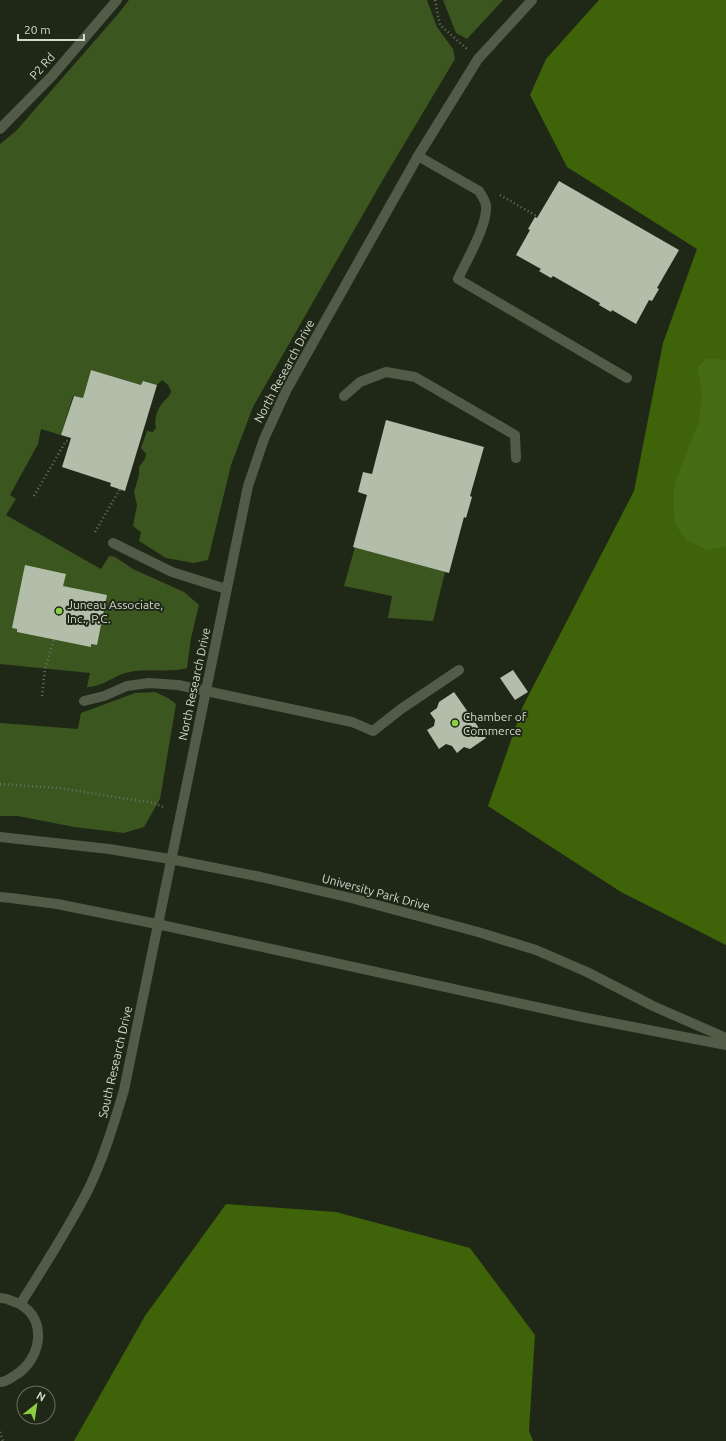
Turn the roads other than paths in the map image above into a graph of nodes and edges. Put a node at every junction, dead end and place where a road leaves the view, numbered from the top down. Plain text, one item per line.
1 (117, 0) edge
2 (532, 0) edge
3 (0, 129) edge
4 (418, 156) junction
5 (627, 378) dead end
6 (344, 396) dead end
7 (516, 458) dead end
8 (112, 543) dead end
9 (226, 590) junction
10 (459, 670) dead end
11 (206, 690) junction
12 (84, 701) dead end
13 (0, 837) edge
14 (170, 859) junction
15 (0, 898) edge
16 (157, 924) junction
17 (726, 1038) edge
18 (726, 1045) edge
19 (0, 1298) edge
20 (21, 1303) junction
21 (0, 1382) edge

1 - 3 street, P2 Rd
2 - 4 street, North Research Drive
4 - 5 street
4 - 9 street, North Research Drive
6 - 7 street
8 - 9 street
9 - 11 street, North Research Drive
10 - 11 street
11 - 12 street
11 - 14 street, North Research Drive
13 - 14 street, University Park Drive
14 - 16 street, North Research Drive
14 - 17 street, University Park Drive
15 - 16 street
16 - 18 street
16 - 20 street, South Research Drive
19 - 20 street
20 - 21 street

